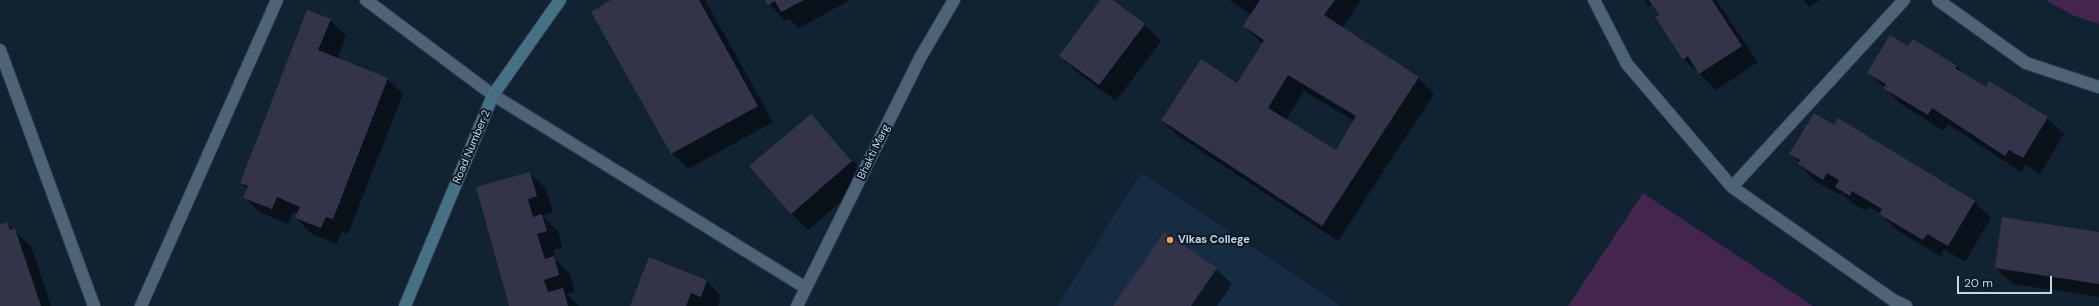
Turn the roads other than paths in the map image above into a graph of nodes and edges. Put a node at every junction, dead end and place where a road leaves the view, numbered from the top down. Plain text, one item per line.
1 (277, 0) edge
2 (366, 0) edge
3 (560, 0) edge
4 (954, 0) edge
5 (1594, 0) edge
6 (1904, 0) edge
7 (1938, 0) edge
8 (0, 50) edge
9 (2099, 87) edge
10 (493, 95) junction
11 (1732, 187) junction
12 (806, 288) junction
13 (94, 306) edge
14 (141, 306) edge
15 (405, 306) edge
16 (797, 306) edge
17 (1906, 306) edge

1 - 14 street
2 - 10 street
3 - 10 street, Road Number 2
4 - 12 street, Bhakti Marg
5 - 11 street
6 - 11 street
7 - 9 street
8 - 13 street
10 - 12 street
10 - 15 street, Road Number 2
11 - 17 street
12 - 16 street, Bhakti Marg

